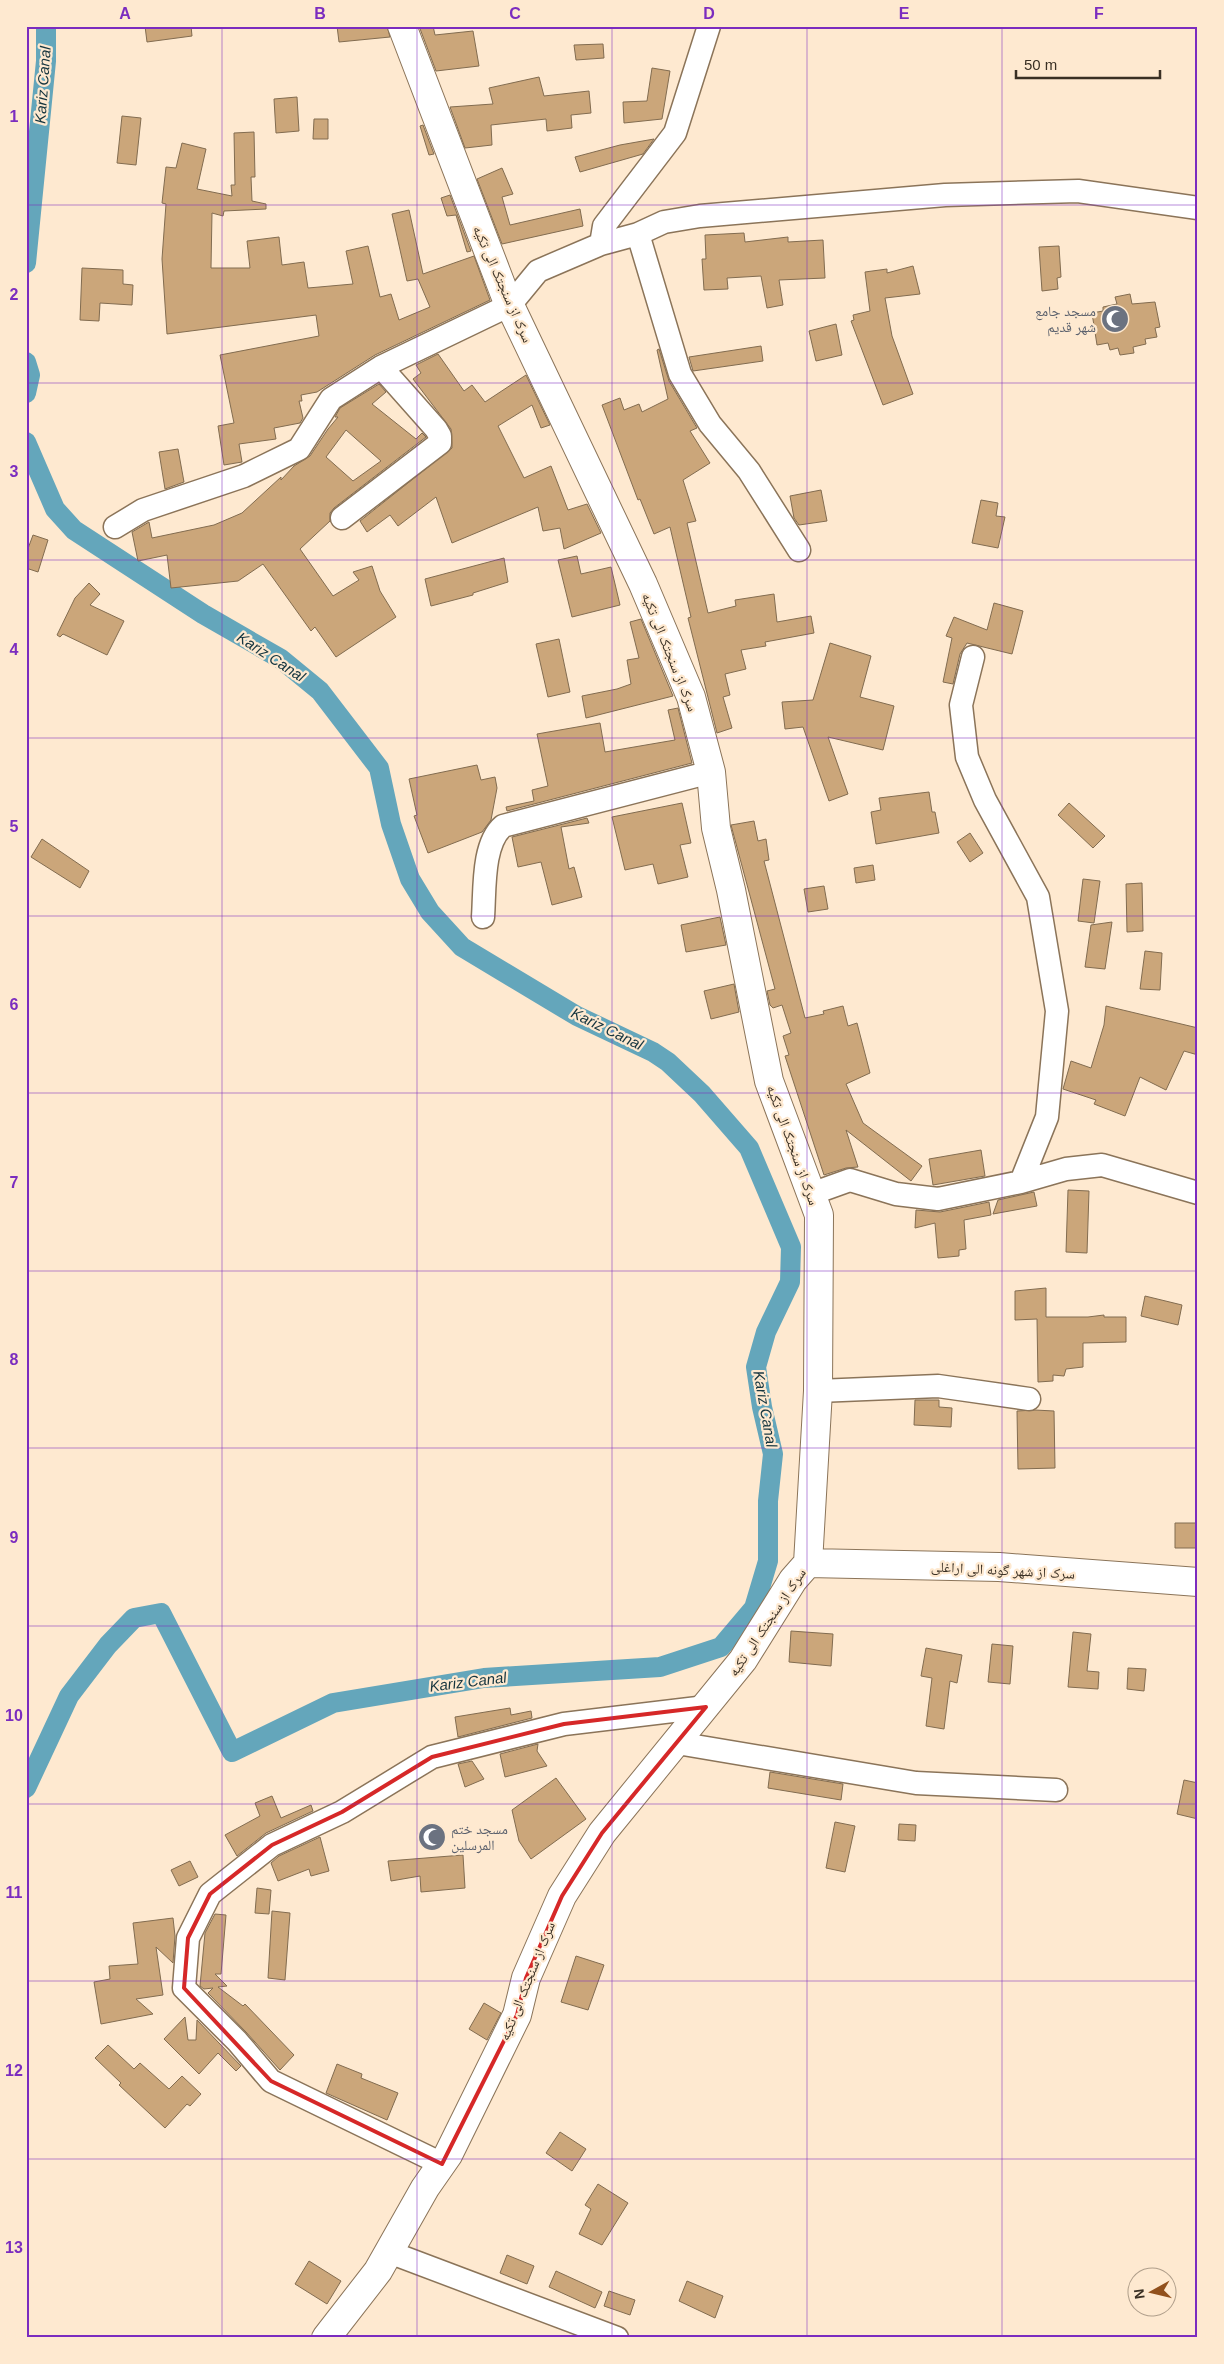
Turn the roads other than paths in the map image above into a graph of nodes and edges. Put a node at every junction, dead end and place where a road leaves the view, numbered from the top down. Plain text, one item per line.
1 (402, 26) edge
2 (709, 26) edge
3 (1198, 208) edge
4 (638, 234) junction
5 (601, 244) junction
6 (510, 305) junction
7 (381, 368) junction
8 (342, 518) dead end
9 (115, 528) dead end
10 (800, 550) dead end
11 (973, 657) dead end
12 (711, 772) junction
13 (483, 916) dead end
14 (1021, 1182) junction
15 (1198, 1193) edge
16 (811, 1194) junction
17 (818, 1390) junction
18 (1029, 1398) dead end
19 (808, 1563) junction
20 (1198, 1582) edge
21 (706, 1707) junction
22 (677, 1743) junction
23 (1056, 1790) dead end
24 (442, 2164) junction
25 (389, 2252) junction
26 (326, 2338) edge
27 (617, 2338) edge

1 - 6 street, سرک از سنجتک الی تکیه
2 - 5 street
3 - 4 street
4 - 5 street
4 - 10 street
5 - 6 street
6 - 7 street
6 - 12 street, سرک از سنجتک الی تکیه
7 - 8 street
7 - 9 street
11 - 14 street
12 - 13 street
12 - 16 street, سرک از سنجتک الی تکیه
14 - 15 street
14 - 16 street
16 - 17 street, سرک از سنجتک الی تکیه
17 - 18 street
17 - 19 street, سرک از سنجتک الی تکیه
19 - 20 street, سرک از شهر گونه الی اراغلی
19 - 21 street, سرک از سنجتک الی تکیه
21 - 22 street, سرک از سنجتک الی تکیه
21 - 24 street
22 - 23 street
22 - 24 street, سرک از سنجتک الی تکیه
24 - 25 street, سرک از سنجتک الی تکیه
25 - 26 street, سرک از سنجتک الی تکیه
25 - 27 street

